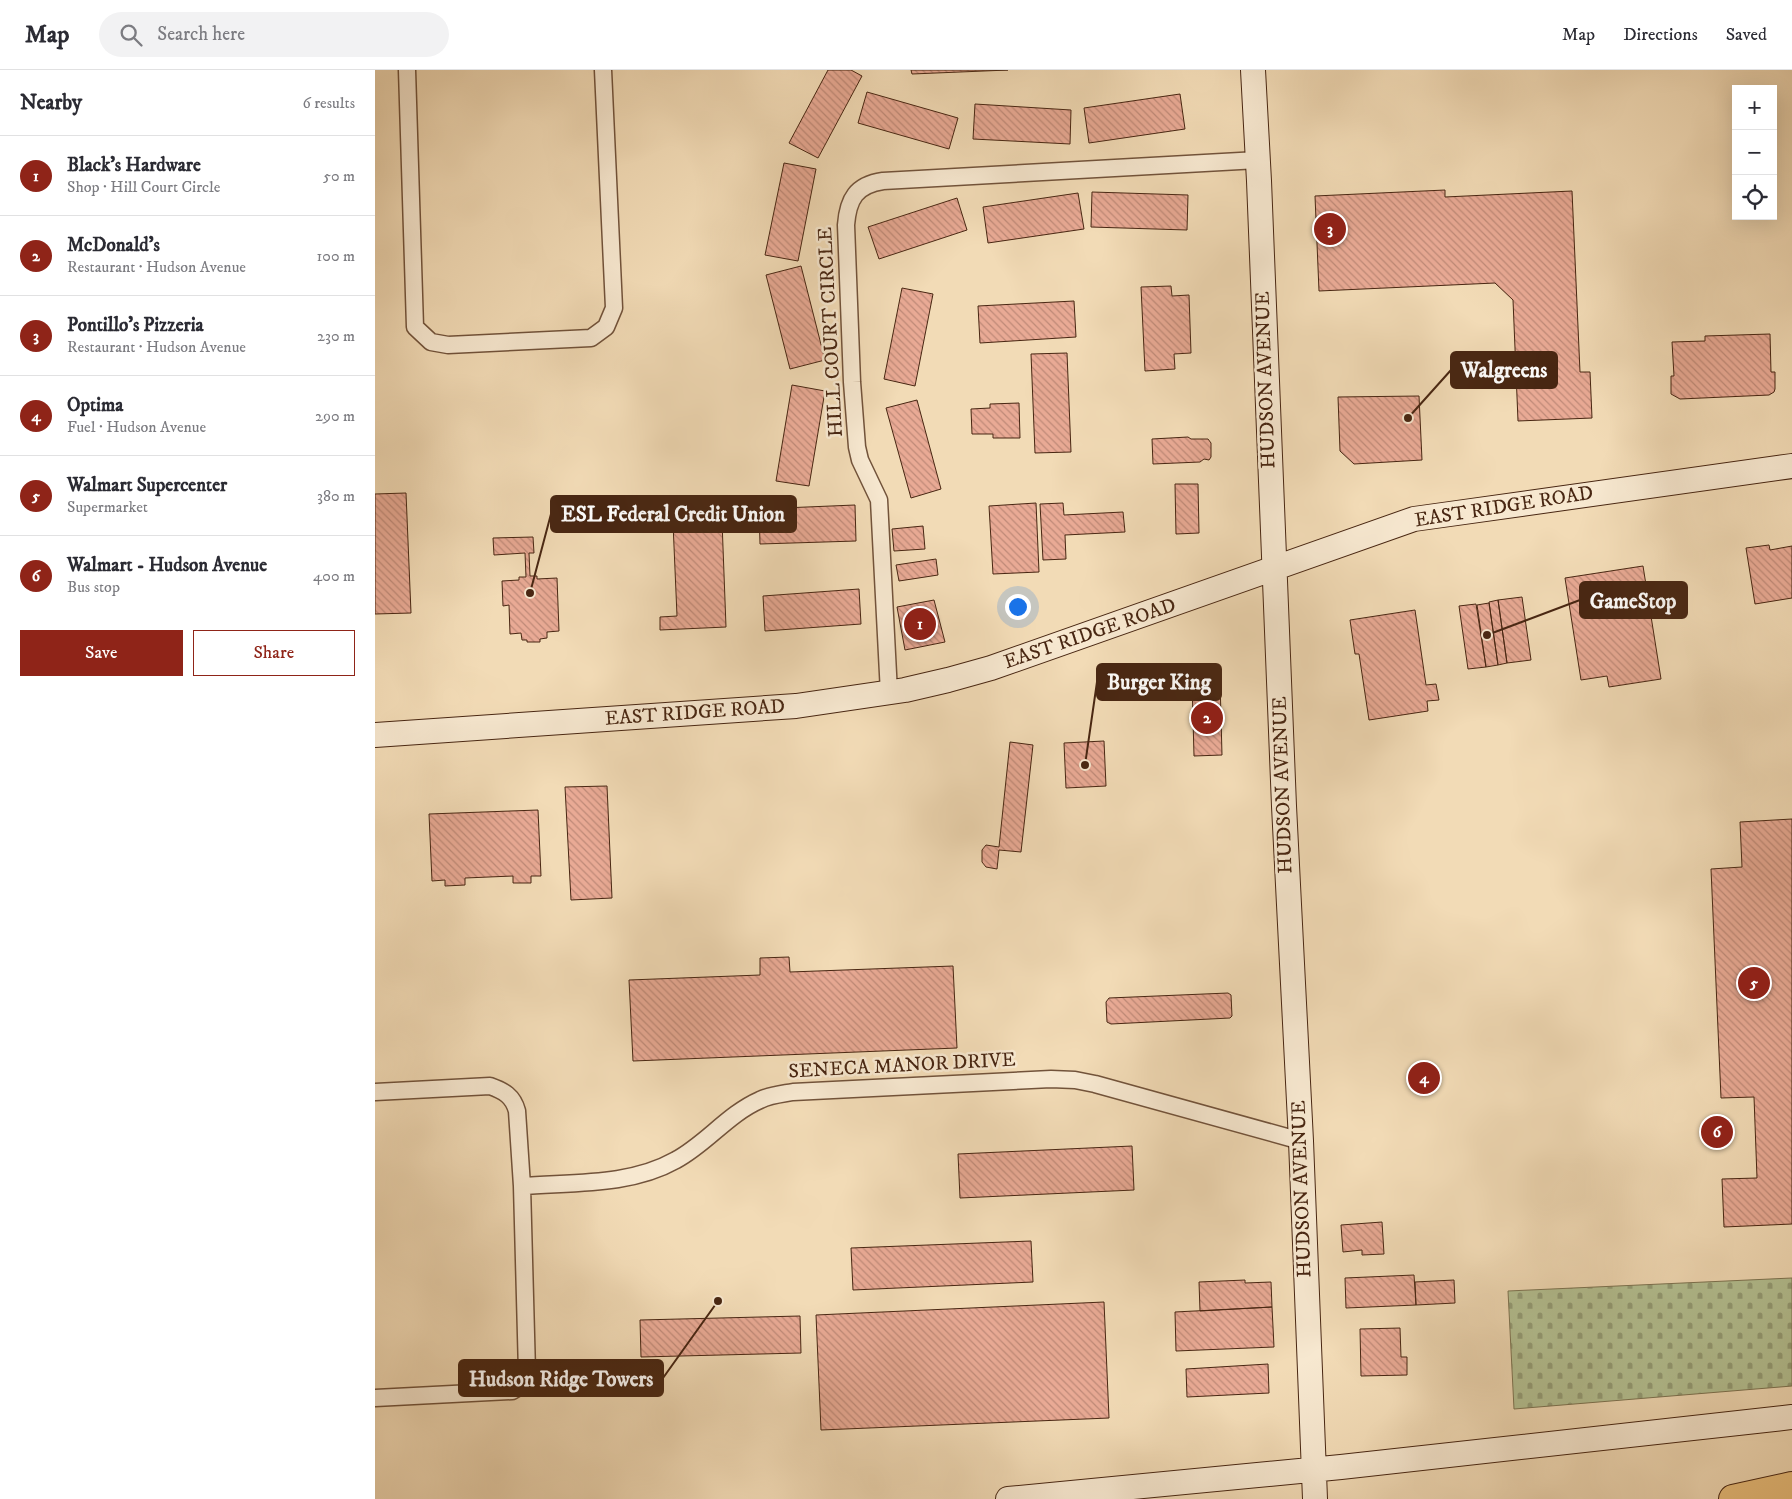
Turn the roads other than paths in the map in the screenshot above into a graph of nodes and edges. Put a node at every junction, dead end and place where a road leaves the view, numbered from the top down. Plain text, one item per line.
1 (407, 70) edge
2 (603, 70) edge
3 (1253, 70) edge
4 (1258, 160) junction
5 (1792, 466) edge
6 (1274, 569) junction
7 (889, 693) junction
8 (375, 735) edge
9 (375, 1092) edge
10 (1301, 1141) junction
11 (522, 1186) junction
12 (375, 1398) edge
13 (1792, 1416) edge
14 (1313, 1470) junction
15 (1792, 1486) edge
16 (1009, 1499) edge
17 (1315, 1499) edge
18 (1733, 1499) edge

1 - 2 street
3 - 4 main road, HUDSON AVENUE
4 - 6 main road, HUDSON AVENUE
4 - 7 street, HILL COURT CIRCLE
5 - 6 main road, EAST RIDGE ROAD
6 - 7 main road, EAST RIDGE ROAD
6 - 10 main road, HUDSON AVENUE
7 - 8 main road, EAST RIDGE ROAD
9 - 11 street
10 - 11 street, SENECA MANOR DRIVE
10 - 14 main road, HUDSON AVENUE
11 - 12 street
13 - 14 main road
14 - 16 main road
14 - 17 main road, HUDSON AVENUE
15 - 18 highway

